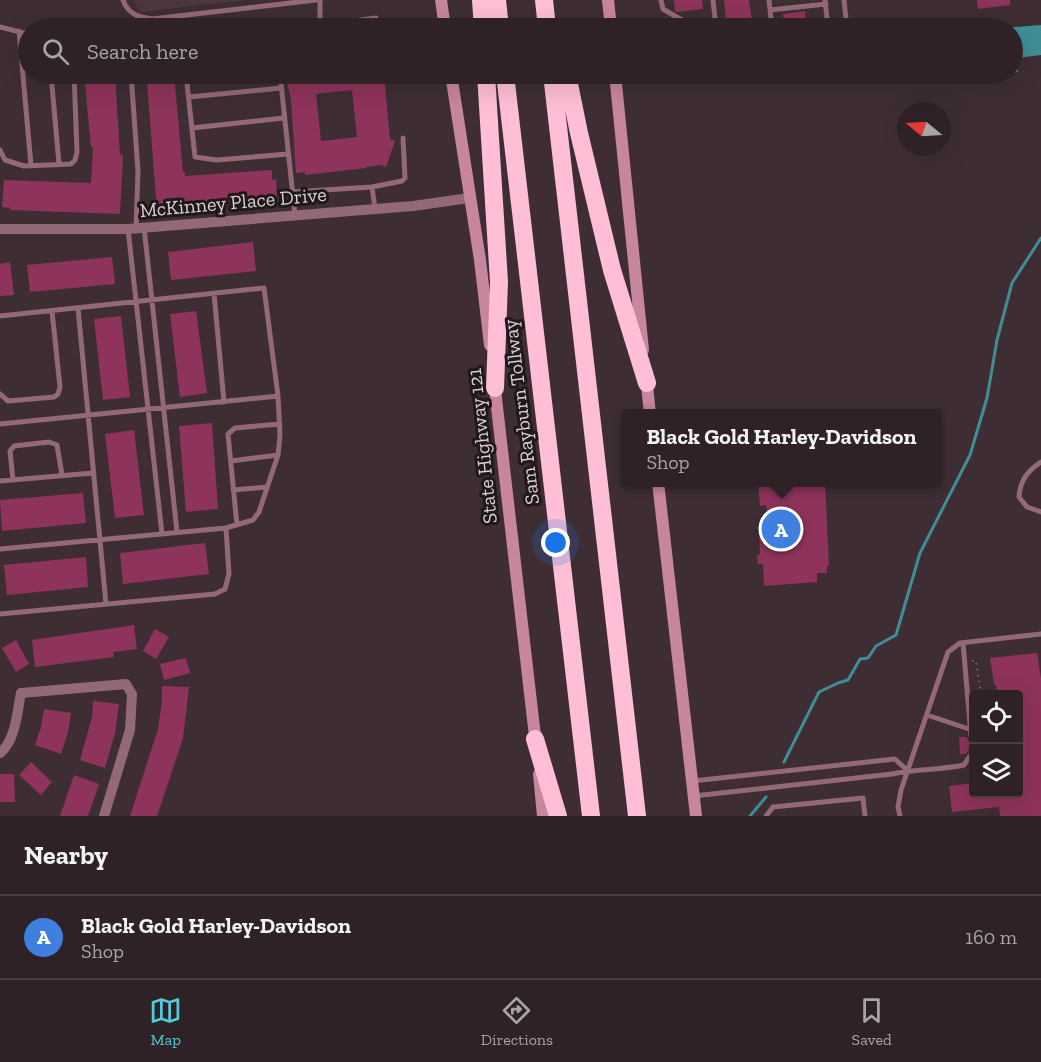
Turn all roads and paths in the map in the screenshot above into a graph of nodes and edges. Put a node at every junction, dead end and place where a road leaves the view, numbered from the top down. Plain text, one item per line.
1 (123, 0) edge
2 (318, 0) edge
3 (441, 0) edge
4 (481, 0) edge
5 (497, 0) edge
6 (608, 0) edge
7 (661, 0) edge
8 (713, 0) edge
9 (769, 0) edge
10 (844, 0) edge
11 (826, 2) edge
12 (544, 3) edge
13 (770, 10) junction
14 (146, 18) edge
15 (161, 18) edge
16 (320, 18) edge
17 (444, 18) edge
18 (482, 18) edge
19 (499, 18) edge
20 (546, 18) edge
21 (551, 18) edge
22 (610, 18) edge
23 (678, 18) edge
24 (715, 18) edge
25 (771, 18) edge
26 (827, 18) edge
27 (846, 18) edge
28 (0, 27) edge
29 (18, 32) edge
30 (24, 84) edge
31 (52, 84) edge
32 (74, 84) edge
33 (132, 84) edge
34 (187, 84) edge
35 (281, 84) edge
36 (452, 84) edge
37 (487, 84) edge
38 (506, 84) edge
39 (553, 84) edge
40 (569, 84) edge
41 (616, 84) edge
42 (281, 88) junction
43 (189, 97) junction
44 (284, 118) junction
45 (192, 128) junction
46 (403, 138) dead end
47 (0, 150) edge
48 (288, 154) junction
49 (59, 164) junction
50 (31, 165) junction
51 (372, 187) junction
52 (292, 192) junction
53 (469, 198) junction
54 (375, 209) junction
55 (295, 215) junction
56 (136, 228) junction
57 (0, 229) edge
58 (214, 294) junction
59 (152, 300) junction
60 (136, 302) junction
61 (78, 308) junction
62 (52, 311) junction
63 (0, 316) edge
64 (647, 383) junction
65 (495, 388) junction
66 (0, 394) edge
67 (278, 396) junction
68 (224, 402) junction
69 (163, 408) junction
70 (650, 409) edge
71 (148, 410) junction
72 (88, 416) junction
73 (0, 424) edge
74 (280, 424) junction
75 (278, 454) junction
76 (231, 461) junction
77 (1041, 462) edge
78 (93, 473) junction
79 (62, 475) junction
80 (13, 480) junction
81 (0, 481) edge
82 (267, 486) junction
83 (658, 487) edge
84 (233, 490) junction
85 (1041, 512) edge
86 (237, 525) junction
87 (226, 528) junction
88 (177, 532) junction
89 (162, 534) junction
90 (99, 540) junction
91 (0, 549) edge
92 (106, 604) junction
93 (0, 614) edge
94 (1041, 634) edge
95 (963, 643) junction
96 (964, 663) junction
97 (980, 690) edge
98 (927, 715) junction
99 (969, 729) joint
100 (535, 739) junction
101 (0, 753) edge
102 (969, 758) edge
103 (908, 771) junction
104 (693, 782) junction
105 (694, 796) junction
106 (104, 816) edge
107 (543, 816) edge
108 (558, 816) edge
109 (591, 816) edge
110 (637, 816) edge
111 (696, 816) edge
112 (766, 816) edge
113 (865, 816) edge
114 (900, 816) edge

1 - 14 lane
2 - 15 lane
2 - 16 lane
3 - 17 main road
4 - 18 highway
5 - 19 highway
6 - 22 main road
7 - 23 lane
8 - 24 lane
9 - 13 lane
10 - 27 lane
11 - 13 lane
11 - 26 lane
12 - 20 highway
12 - 21 highway
13 - 25 lane
28 - 29 lane
30 - 50 lane
31 - 49 lane
32 - 49 lane
33 - 56 lane
34 - 43 lane
35 - 42 lane
36 - 53 main road, State Highway 121
37 - 65 highway
38 - 109 highway, Sam Rayburn Tollway
39 - 110 highway
40 - 64 highway
41 - 64 main road
42 - 43 lane
42 - 44 lane
43 - 45 lane
44 - 45 lane
44 - 48 lane
45 - 48 lane
46 - 51 lane
47 - 50 lane
48 - 52 lane
49 - 50 lane
51 - 52 lane
51 - 54 lane
52 - 55 lane
53 - 54 street, McKinney Place Drive
53 - 65 main road, State Highway 121
54 - 55 street, McKinney Place Drive
55 - 56 street, McKinney Place Drive
56 - 57 street, McKinney Place Drive
56 - 59 lane
56 - 60 lane
58 - 59 lane
58 - 67 lane
58 - 68 lane
59 - 60 lane
59 - 69 lane
60 - 61 lane
60 - 71 lane
61 - 62 lane
61 - 72 lane
62 - 63 lane
62 - 66 lane
64 - 70 main road
65 - 100 main road, State Highway 121
67 - 68 lane
67 - 74 lane
68 - 69 lane
69 - 71 lane
69 - 88 lane
71 - 72 lane
71 - 89 lane
72 - 73 lane
72 - 78 lane
74 - 75 lane
74 - 76 lane
75 - 76 lane
75 - 82 lane
76 - 84 lane
77 - 85 lane
78 - 79 lane
78 - 90 lane
79 - 80 lane
79 - 80 lane
80 - 81 lane
82 - 84 lane
82 - 86 lane
83 - 104 main road
84 - 86 lane
86 - 87 lane
87 - 88 lane
87 - 92 lane
88 - 89 lane
89 - 90 lane
90 - 91 lane
90 - 92 lane
92 - 93 lane
94 - 95 lane
95 - 96 lane
95 - 98 lane
96 - 97 path
96 - 99 lane
98 - 99 lane
98 - 103 lane
100 - 107 main road, State Highway 121
100 - 108 highway
101 - 106 street
102 - 103 lane
103 - 104 lane
103 - 105 lane
103 - 114 lane
104 - 105 main road
105 - 111 main road
112 - 113 lane

